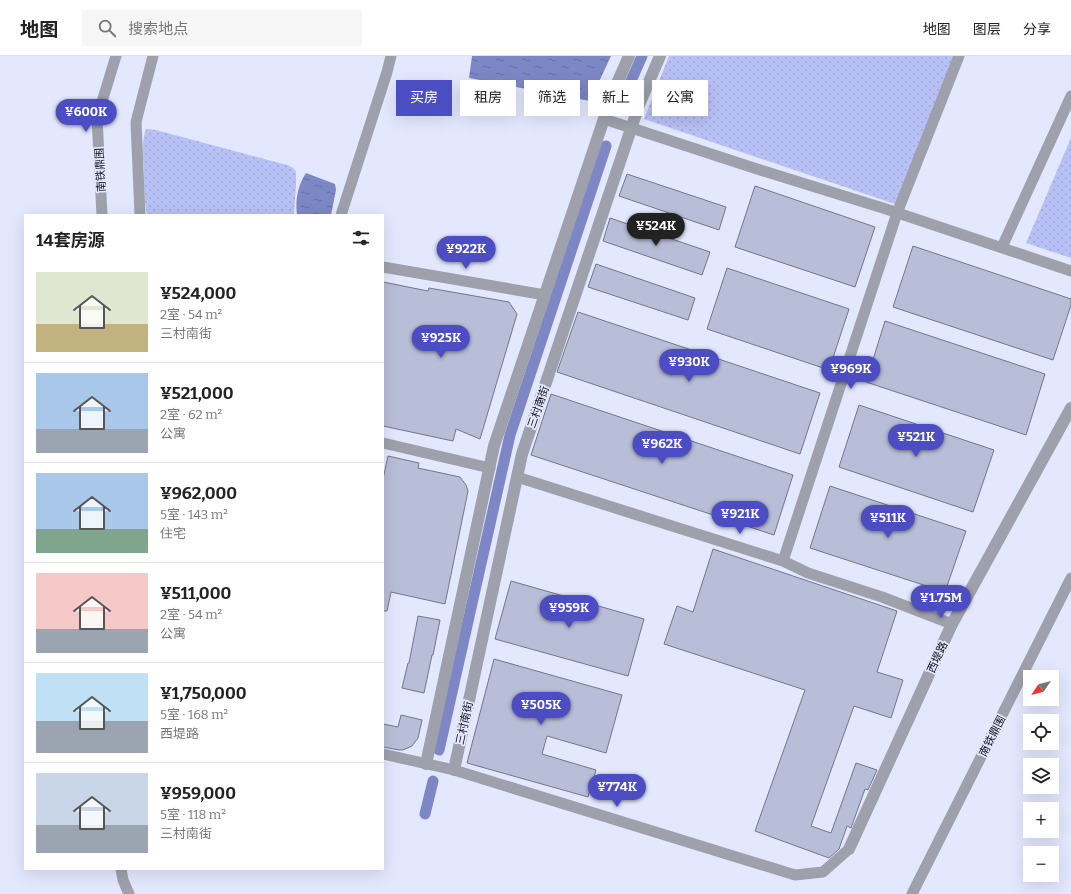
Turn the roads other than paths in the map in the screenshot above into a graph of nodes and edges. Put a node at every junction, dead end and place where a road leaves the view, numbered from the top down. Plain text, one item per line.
1 (116, 56) edge
2 (153, 56) edge
3 (390, 56) edge
4 (629, 56) edge
5 (660, 56) edge
6 (959, 56) edge
7 (1071, 96) edge
8 (604, 119) junction
9 (632, 128) junction
10 (897, 212) junction
11 (102, 214) edge
12 (140, 214) edge
13 (341, 214) edge
14 (1002, 247) junction
15 (384, 266) edge
16 (1071, 270) edge
17 (545, 295) junction
18 (1071, 408) edge
19 (384, 443) edge
20 (490, 468) junction
21 (517, 477) junction
22 (783, 561) junction
23 (1071, 578) edge
24 (952, 624) junction
25 (384, 754) edge
26 (426, 764) junction
27 (454, 770) junction
28 (849, 850) joint
29 (121, 870) edge
30 (129, 894) edge
31 (912, 894) edge

1 - 11 street, 南铁鼎围
2 - 12 street
3 - 13 street
4 - 8 street
5 - 9 street, 三村南街
6 - 10 street
7 - 14 street
8 - 9 street
8 - 17 street
9 - 10 street
9 - 21 street, 三村南街
10 - 14 street
10 - 22 street
14 - 16 street
15 - 17 street
17 - 20 street
18 - 24 street, 西堤路
19 - 20 street
20 - 26 street
21 - 22 street
21 - 27 street, 三村南街
22 - 24 street
23 - 31 street, 南铁鼎围
24 - 28 street, 西堤路
25 - 26 street
26 - 27 street
27 - 28 street
29 - 30 street

